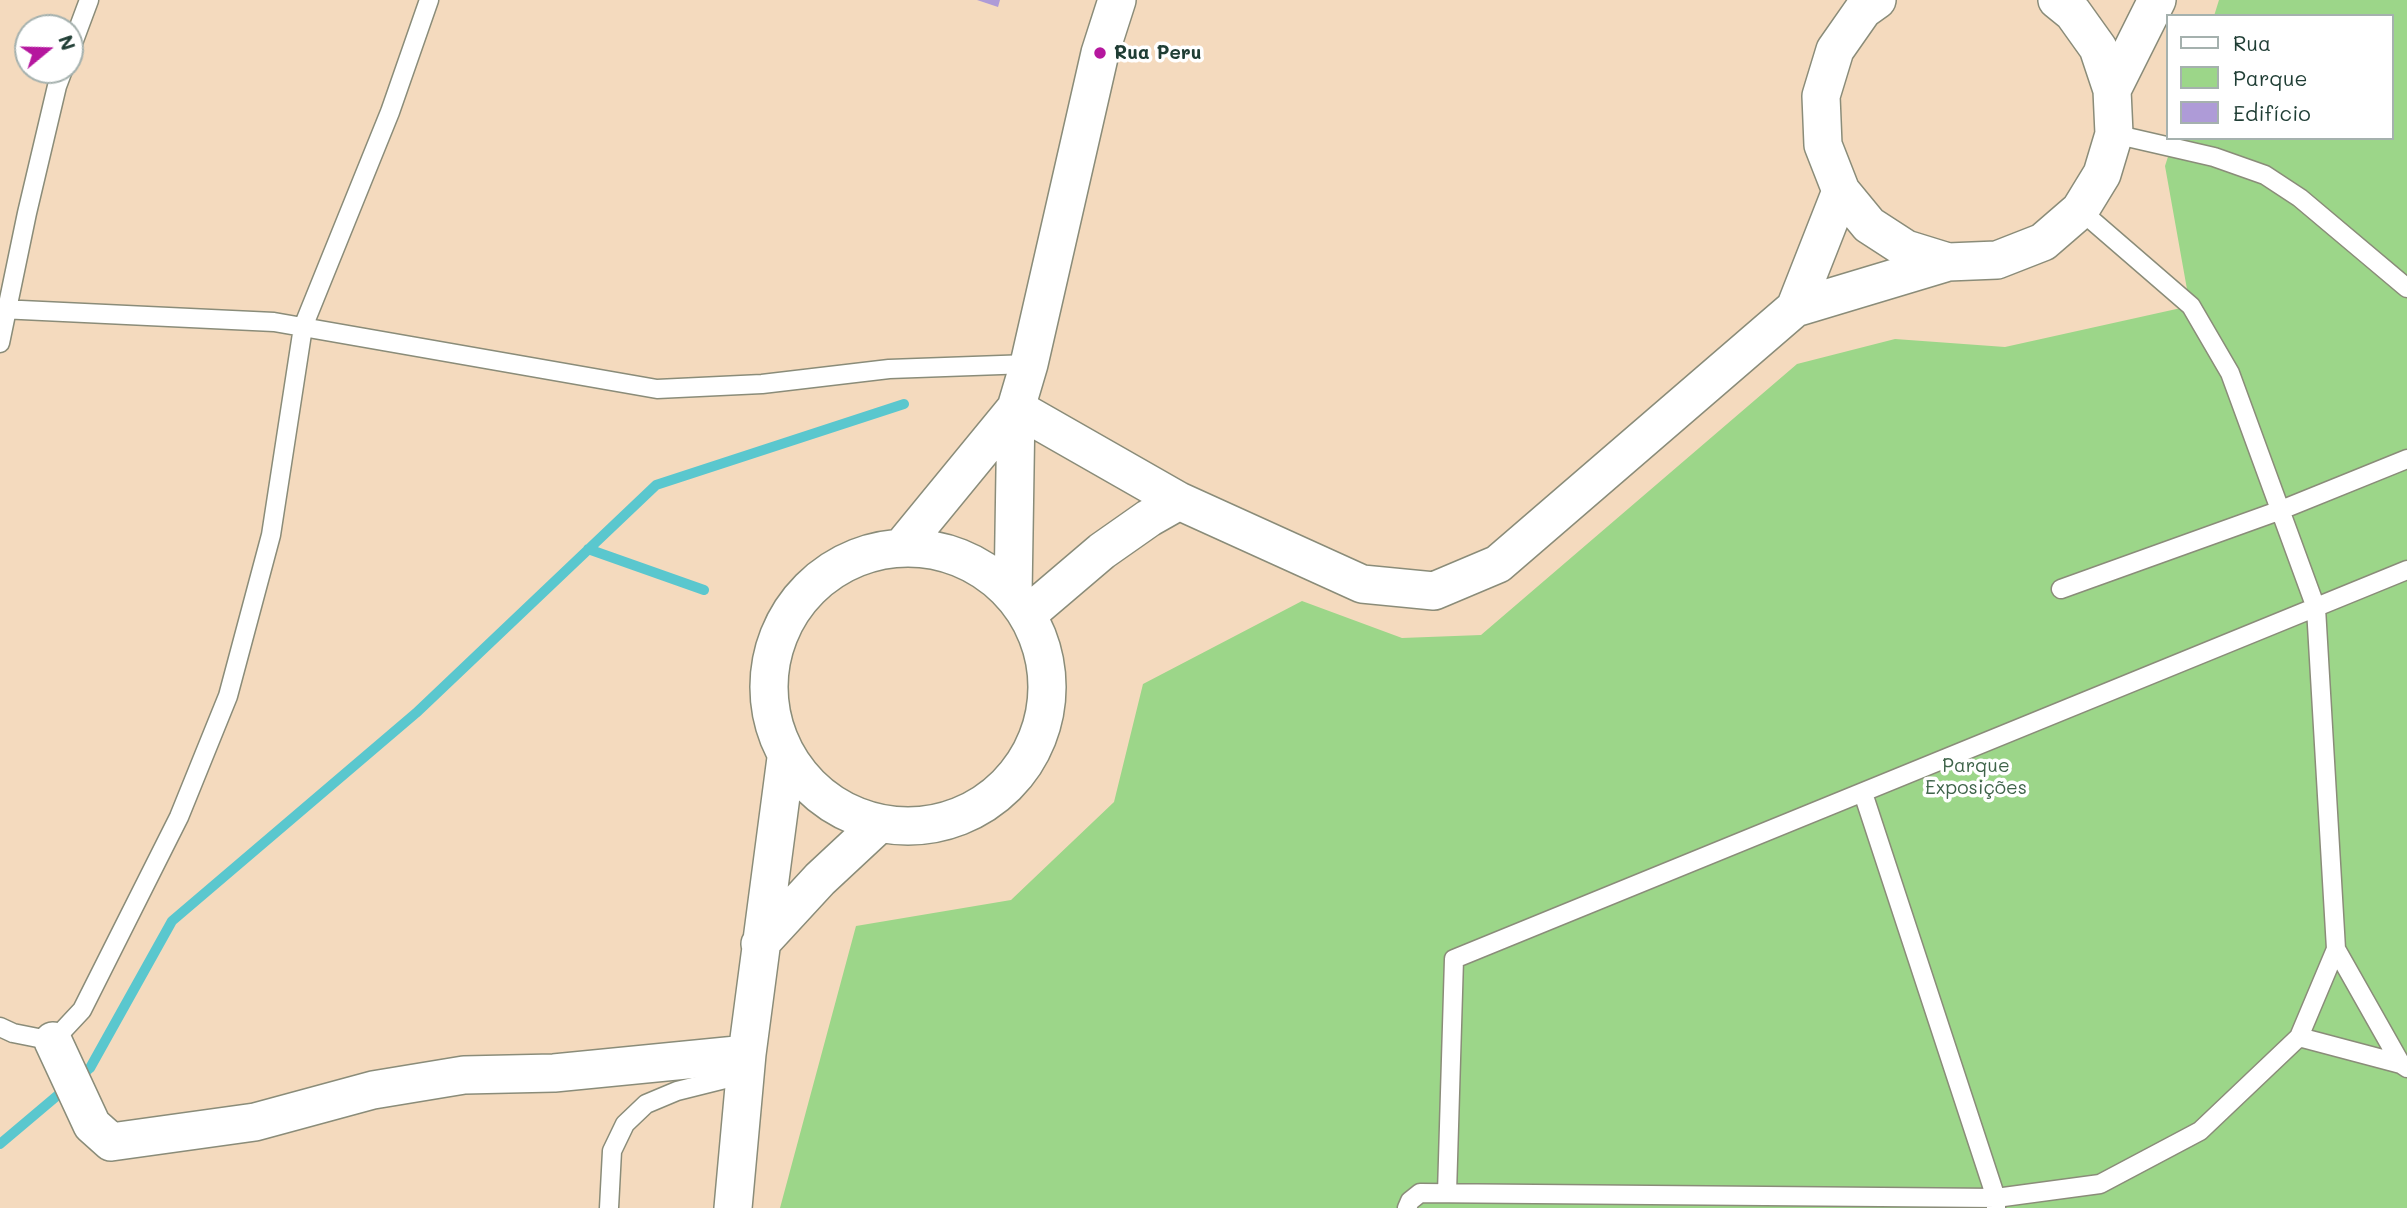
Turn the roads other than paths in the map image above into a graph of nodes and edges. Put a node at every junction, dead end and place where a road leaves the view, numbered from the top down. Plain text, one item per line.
1 (429, 0) edge
2 (1117, 0) edge
3 (1877, 0) edge
4 (2057, 0) edge
5 (2157, 0) edge
6 (58, 84) edge
7 (2112, 90) junction
8 (2114, 134) junction
9 (1841, 191) junction
10 (2080, 210) junction
11 (1948, 262) junction
12 (2407, 288) edge
13 (1795, 308) junction
14 (3, 310) edge
15 (303, 327) junction
16 (0, 343) edge
17 (1030, 364) junction
18 (1016, 408) junction
19 (2407, 459) edge
20 (1179, 501) junction
21 (2281, 510) junction
22 (902, 547) junction
23 (2407, 570) edge
24 (2061, 589) dead end
25 (1020, 604) junction
26 (2316, 608) junction
27 (786, 758) junction
28 (1863, 793) junction
29 (878, 825) junction
30 (760, 944) junction
31 (2336, 949) junction
32 (0, 1027) edge
33 (2299, 1037) junction
34 (54, 1041) junction
35 (746, 1064) junction
36 (2404, 1066) edge
37 (1447, 1193) junction
38 (1996, 1203) edge
39 (609, 1208) edge
40 (733, 1208) edge
41 (1407, 1208) edge

1 - 15 lane
2 - 17 street
3 - 9 street
4 - 7 street
5 - 7 street
6 - 14 lane
7 - 8 street
8 - 10 street
8 - 12 lane
9 - 11 street
9 - 13 street
10 - 11 street
10 - 21 lane
11 - 13 street
13 - 20 street
14 - 15 lane
14 - 16 lane
15 - 17 lane
15 - 34 lane
17 - 18 street
18 - 20 street
18 - 22 street
18 - 25 street
19 - 21 lane
20 - 25 street
21 - 24 lane
21 - 26 lane
22 - 25 street
22 - 27 street
23 - 26 lane
25 - 29 street
26 - 28 lane
26 - 31 lane
27 - 29 street
27 - 30 street
28 - 37 lane
28 - 38 lane
29 - 30 street
30 - 35 street
31 - 33 lane
31 - 36 lane
32 - 34 lane
33 - 36 lane
33 - 38 lane
34 - 35 street
35 - 39 lane
35 - 40 street
37 - 38 lane
37 - 41 lane

